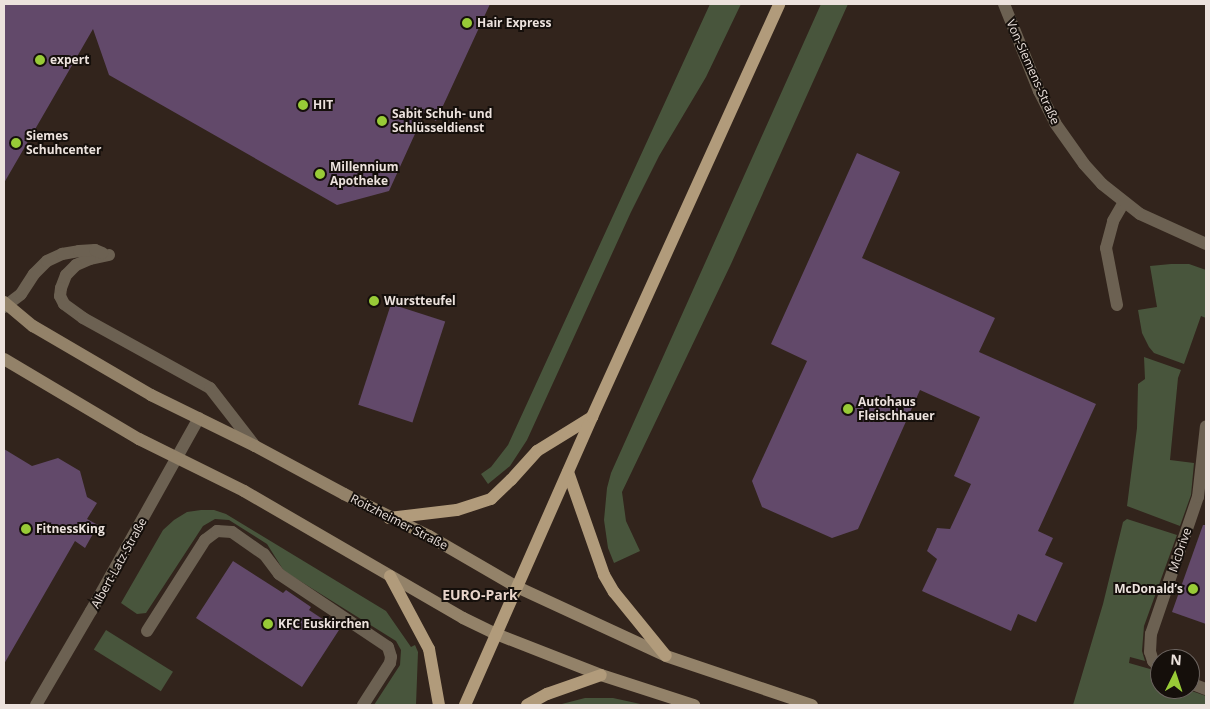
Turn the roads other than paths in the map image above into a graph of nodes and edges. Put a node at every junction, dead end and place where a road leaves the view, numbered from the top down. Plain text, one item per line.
1 (779, 4) edge
2 (1004, 4) edge
3 (1124, 202) junction
4 (1206, 244) edge
5 (5, 305) edge
6 (1117, 305) dead end
7 (4, 359) edge
8 (592, 417) junction
9 (199, 418) junction
10 (1206, 426) edge
11 (255, 446) junction
12 (178, 457) junction
13 (568, 472) junction
14 (389, 518) junction
15 (390, 576) junction
16 (517, 587) junction
17 (148, 631) dead end
18 (496, 634) junction
19 (1150, 649) edge
20 (666, 656) junction
21 (601, 675) junction
22 (36, 705) edge
23 (363, 705) edge
24 (439, 705) edge
25 (465, 705) edge
26 (527, 705) edge
27 (694, 705) edge
28 (812, 705) edge

1 - 8 main road
2 - 3 street, Von-Siemens-Straße
3 - 4 street, Von-Siemens-Straße
3 - 6 street
5 - 9 street, Roitzheimer Straße
5 - 11 street
7 - 12 street
8 - 13 main road
8 - 14 main road
9 - 11 street, Roitzheimer Straße
9 - 12 street, Albert-Latz-Straße
10 - 19 street, McDrive
11 - 14 street, Roitzheimer Straße
12 - 15 street
12 - 22 street, Albert-Latz-Straße
13 - 16 main road
13 - 20 main road
14 - 16 street, Roitzheimer Straße
15 - 18 street
15 - 24 main road
16 - 18 main road
16 - 20 street, Roitzheimer Straße
17 - 23 street
18 - 21 street
18 - 25 main road
20 - 28 street, Roitzheimer Straße
21 - 26 main road
21 - 27 street

